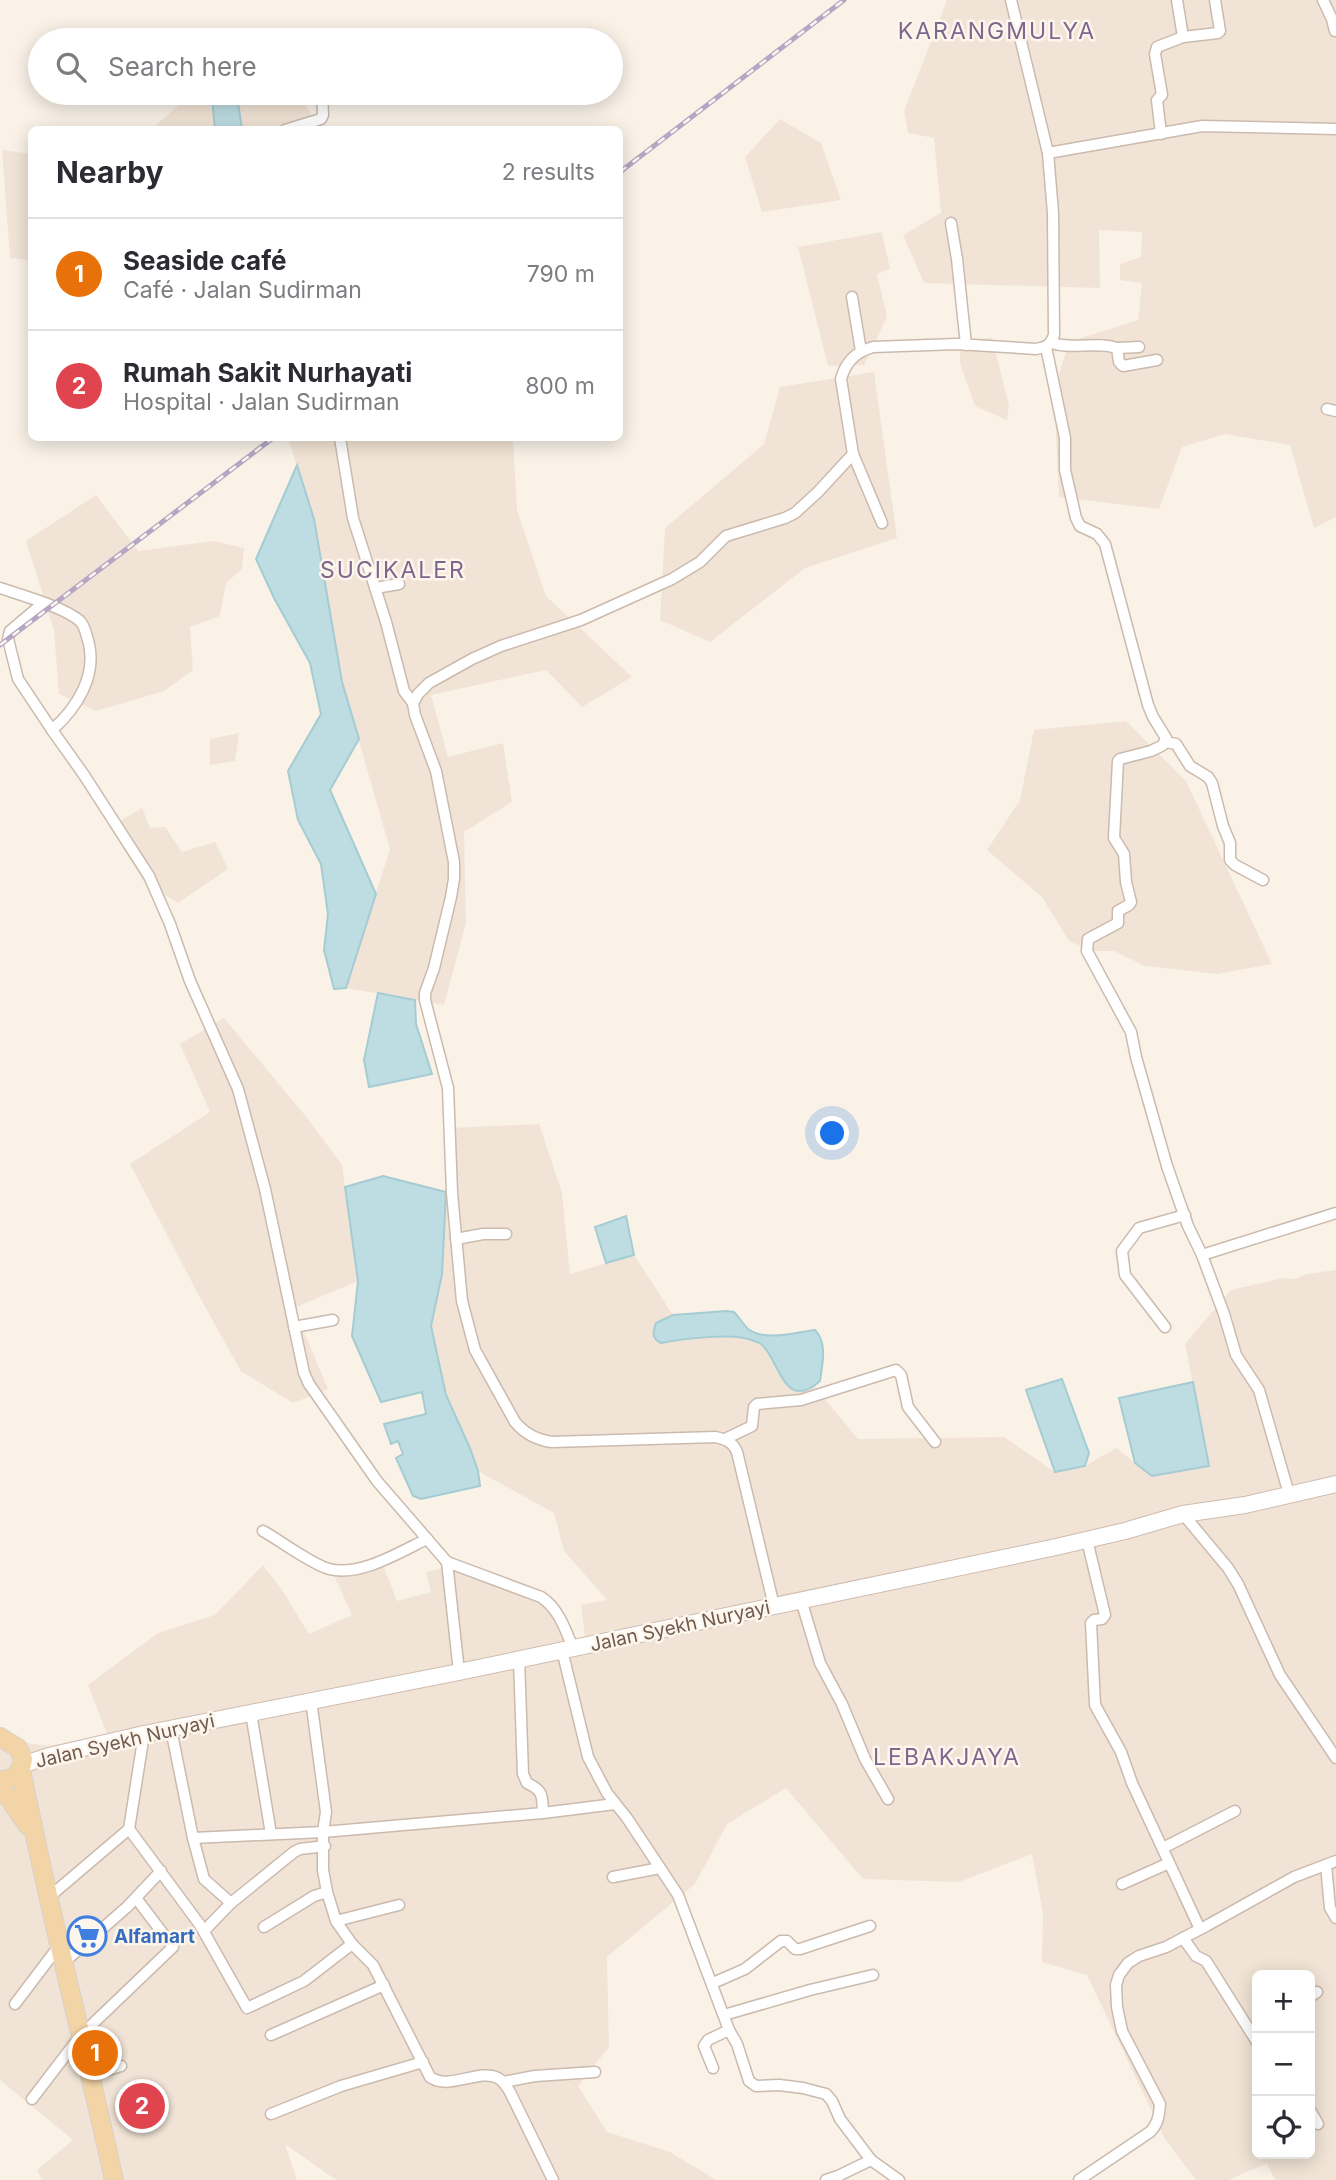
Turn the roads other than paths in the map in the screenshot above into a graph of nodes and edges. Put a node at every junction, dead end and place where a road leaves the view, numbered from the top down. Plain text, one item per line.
1 (1011, 0) edge
2 (1177, 0) edge
3 (1214, 0) edge
4 (1322, 0) edge
5 (1335, 31) edge
6 (1183, 37) junction
7 (323, 105) edge
8 (297, 126) edge
9 (1336, 129) edge
10 (1161, 134) junction
11 (1048, 153) junction
12 (951, 223) dead end
13 (852, 297) dead end
14 (966, 345) junction
15 (1049, 345) junction
16 (1139, 346) dead end
17 (1117, 348) junction
18 (861, 351) junction
19 (1157, 360) dead end
20 (340, 441) edge
21 (853, 454) junction
22 (882, 523) dead end
23 (399, 584) dead end
24 (0, 588) edge
25 (375, 589) junction
26 (42, 604) junction
27 (413, 703) junction
28 (52, 730) junction
29 (1166, 743) junction
30 (1263, 880) dead end
31 (1336, 1213) edge
32 (1185, 1215) junction
33 (506, 1234) dead end
34 (456, 1239) junction
35 (1202, 1255) junction
36 (333, 1320) dead end
37 (294, 1326) junction
38 (1165, 1327) dead end
39 (725, 1439) junction
40 (935, 1442) dead end
41 (1336, 1484) edge
42 (1289, 1494) junction
43 (1183, 1514) junction
44 (263, 1531) dead end
45 (427, 1539) junction
46 (1087, 1540) junction
47 (447, 1562) junction
48 (801, 1600) junction
49 (774, 1606) junction
50 (568, 1649) junction
51 (519, 1659) junction
52 (459, 1672) junction
53 (311, 1700) junction
54 (251, 1713) junction
55 (171, 1729) junction
56 (145, 1734) junction
57 (11, 1750) edge
58 (1336, 1758) edge
59 (0, 1783) edge
60 (888, 1799) dead end
61 (615, 1804) junction
62 (1234, 1811) dead end
63 (543, 1813) junction
64 (129, 1829) junction
65 (323, 1832) junction
66 (33, 1835) junction
67 (271, 1835) junction
68 (193, 1838) junction
69 (325, 1846) junction
70 (1163, 1848) junction
71 (1169, 1863) junction
72 (1331, 1863) edge
73 (660, 1868) junction
74 (161, 1871) junction
75 (613, 1877) dead end
76 (1122, 1884) dead end
77 (327, 1892) junction
78 (49, 1898) junction
79 (136, 1898) junction
80 (231, 1903) junction
81 (399, 1905) dead end
82 (1336, 1918) edge
83 (336, 1921) junction
84 (870, 1926) dead end
85 (264, 1927) dead end
86 (1200, 1929) junction
87 (204, 1931) junction
88 (1183, 1938) junction
89 (352, 1944) junction
90 (61, 1954) junction
91 (873, 1975) dead end
92 (713, 1983) junction
93 (384, 1985) junction
94 (15, 2004) dead end
95 (724, 2015) junction
96 (729, 2030) junction
97 (1253, 2033) edge
98 (81, 2035) junction
99 (271, 2035) dead end
100 (423, 2062) junction
101 (121, 2066) dead end
102 (713, 2068) dead end
103 (595, 2072) dead end
104 (91, 2076) junction
105 (503, 2082) junction
106 (32, 2099) dead end
107 (271, 2114) dead end
108 (1315, 2119) edge
109 (1318, 2124) dead end
110 (871, 2160) junction
111 (114, 2180) edge
112 (553, 2180) edge
113 (826, 2180) edge
114 (899, 2180) edge
115 (1079, 2180) edge

1 - 11 street
2 - 6 street
3 - 6 street
4 - 5 street
6 - 10 street
7 - 8 street
9 - 10 street
10 - 11 street
11 - 15 street
12 - 14 street
13 - 18 street
14 - 15 street
14 - 18 street
15 - 17 street
15 - 29 street
16 - 17 street
17 - 19 street
18 - 21 street
20 - 25 street
21 - 22 street
21 - 27 street
23 - 25 street
24 - 26 street
25 - 27 street
26 - 28 street
26 - 28 street
27 - 34 street
28 - 37 street
29 - 30 street
29 - 32 street
31 - 35 street
32 - 35 street
32 - 38 street
33 - 34 street
34 - 39 street
35 - 42 street
36 - 37 street
37 - 45 street
39 - 40 street
39 - 49 street
41 - 42 main road, Jalan Syekh Nuryayi
42 - 43 main road, Jalan Syekh Nuryayi
43 - 46 main road, Jalan Syekh Nuryayi
43 - 58 street
44 - 45 street
45 - 47 street
46 - 48 main road, Jalan Syekh Nuryayi
46 - 70 street
47 - 50 street
47 - 52 street
48 - 49 main road, Jalan Syekh Nuryayi
48 - 60 street
49 - 50 main road, Jalan Syekh Nuryayi
50 - 51 main road, Jalan Syekh Nuryayi
50 - 61 street
51 - 52 main road, Jalan Syekh Nuryayi
51 - 63 street
52 - 53 main road, Jalan Syekh Nuryayi
53 - 54 main road, Jalan Syekh Nuryayi
53 - 65 street
54 - 55 main road, Jalan Syekh Nuryayi
54 - 67 street
55 - 56 main road, Jalan Syekh Nuryayi
55 - 68 street
56 - 57 main road, Jalan Syekh Nuryayi
56 - 64 street
57 - 59 main road
57 - 66 main road
59 - 66 main road
61 - 63 street
61 - 73 street
62 - 70 street
63 - 65 street
64 - 74 street
64 - 78 street
65 - 67 street
65 - 69 street
66 - 78 main road
67 - 68 street
68 - 80 street
69 - 77 street
69 - 80 street
70 - 71 street
71 - 76 street
71 - 86 street
72 - 82 street
72 - 86 street
73 - 75 street
73 - 92 street
74 - 79 street
74 - 87 street
77 - 83 street
77 - 85 street
78 - 90 main road
79 - 90 street
79 - 98 street
80 - 87 street
81 - 83 street
83 - 89 street
84 - 92 street
86 - 88 street
87 - 89 street
88 - 97 street
88 - 115 street
89 - 93 street
90 - 94 street
90 - 98 main road
91 - 95 street
92 - 95 street
93 - 99 street
93 - 100 street
95 - 96 street
96 - 102 street
96 - 110 street
98 - 104 main road
98 - 106 street
100 - 105 street
100 - 107 street
101 - 104 street
103 - 105 street
104 - 111 main road
105 - 112 street
108 - 109 street
110 - 113 street
110 - 114 street

